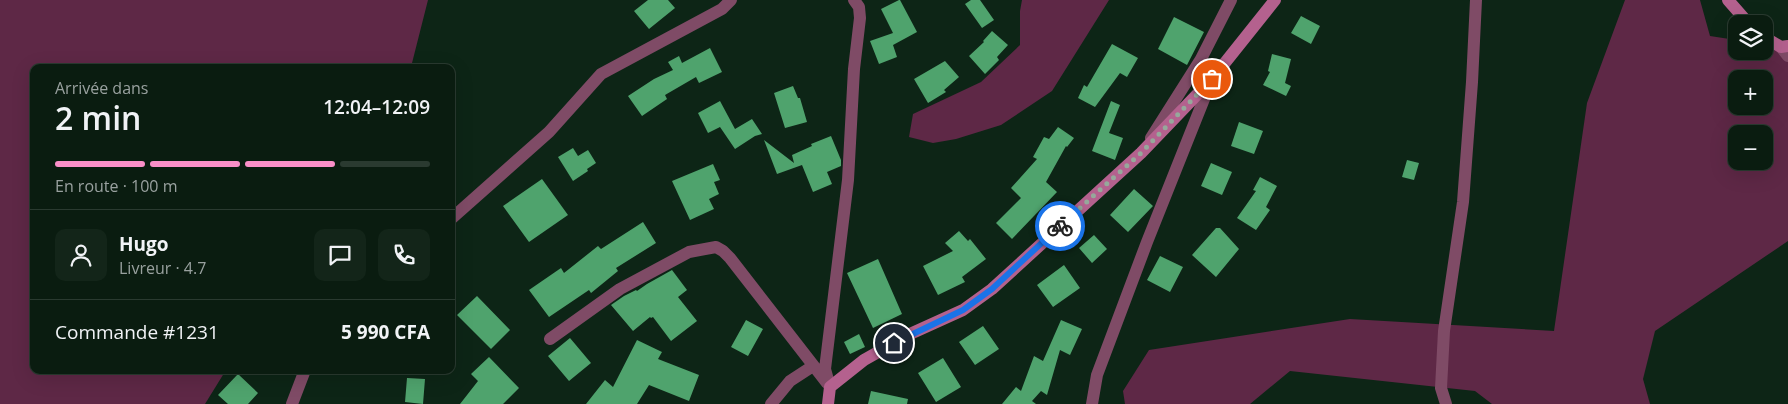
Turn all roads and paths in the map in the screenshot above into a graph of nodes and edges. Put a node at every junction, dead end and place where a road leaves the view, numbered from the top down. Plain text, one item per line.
1 (731, 0) edge
2 (854, 0) edge
3 (1231, 0) edge
4 (1275, 0) edge
5 (1476, 0) edge
6 (1728, 0) edge
7 (1741, 15) edge
8 (1773, 42) edge
9 (1786, 50) edge
10 (1212, 79) junction
11 (1141, 153) junction
12 (455, 215) edge
13 (550, 339) dead end
14 (813, 366) junction
15 (303, 374) edge
16 (830, 387) junction
17 (292, 404) edge
18 (771, 404) edge
19 (828, 404) edge
20 (1092, 404) edge
21 (1446, 404) edge

1 - 12 street
2 - 16 street
3 - 11 street
4 - 10 main road
5 - 21 street
6 - 7 main road
8 - 9 main road
10 - 11 main road
10 - 20 street
11 - 16 main road
13 - 14 street
14 - 16 street
14 - 18 street
15 - 17 street
16 - 19 main road

